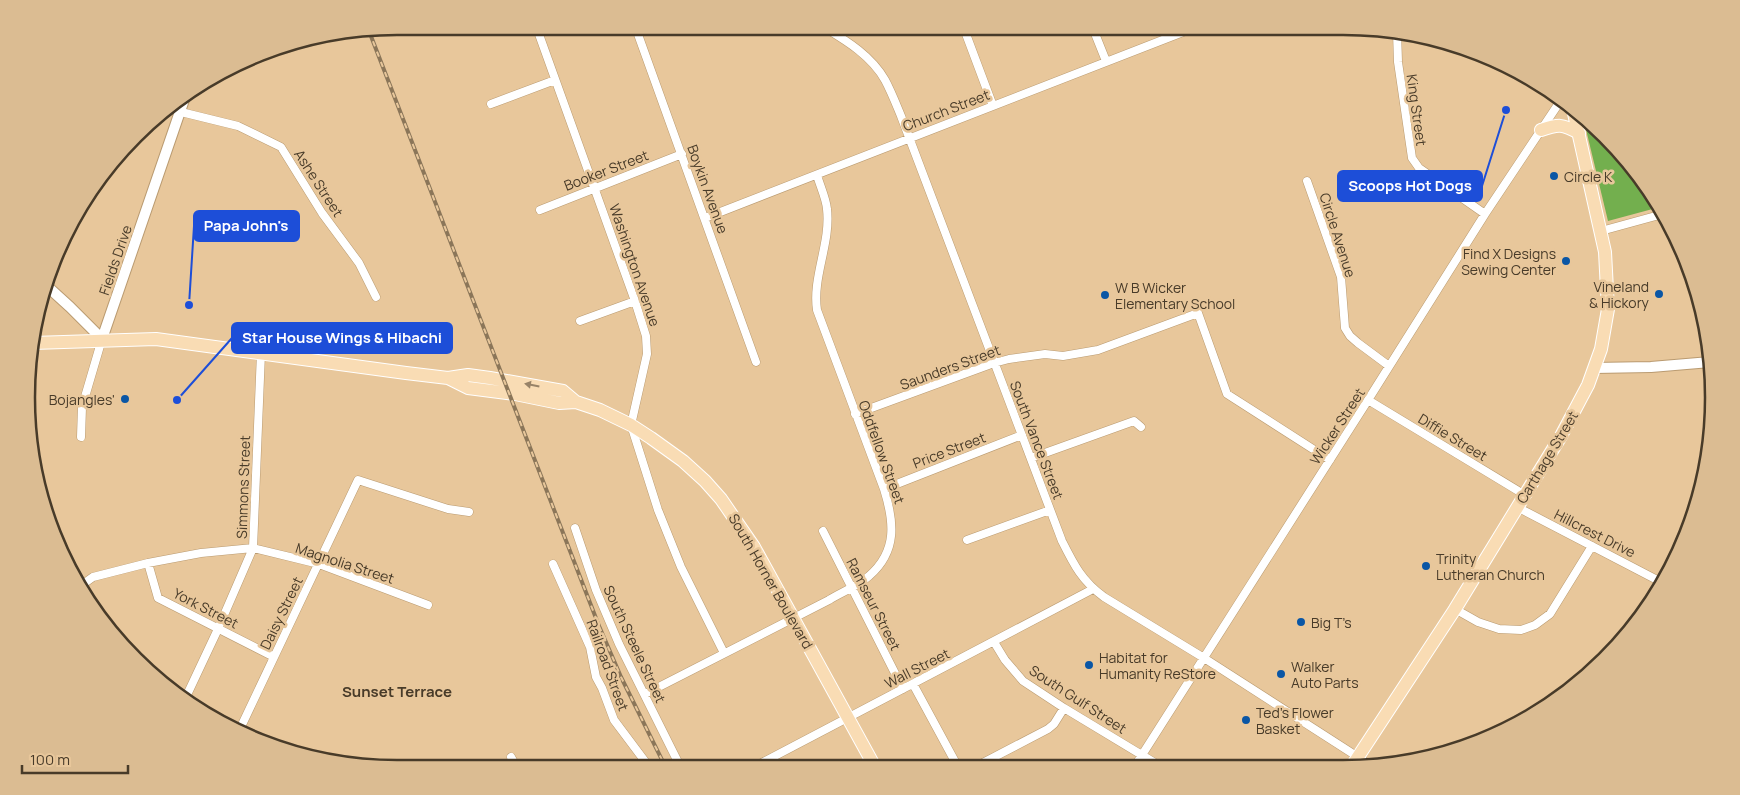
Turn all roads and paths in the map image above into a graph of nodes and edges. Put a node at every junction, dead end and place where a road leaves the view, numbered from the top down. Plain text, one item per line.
1 (539, 35) edge
2 (638, 35) edge
3 (836, 35) edge
4 (966, 35) edge
5 (1096, 35) edge
6 (1175, 35) edge
7 (1398, 39) edge
8 (1106, 61) junction
9 (555, 80) junction
10 (492, 104) dead end
11 (183, 106) edge
12 (993, 106) junction
13 (1557, 106) edge
14 (181, 112) junction
15 (1576, 120) edge
16 (1541, 130) junction
17 (1579, 133) junction
18 (909, 138) junction
19 (682, 154) junction
20 (817, 175) junction
21 (1307, 181) dead end
22 (596, 188) junction
23 (540, 210) dead end
24 (1485, 214) junction
25 (1656, 216) edge
26 (705, 218) junction
27 (1601, 231) junction
28 (51, 291) edge
29 (376, 297) dead end
30 (636, 301) junction
31 (580, 320) dead end
32 (102, 339) junction
33 (39, 343) edge
34 (261, 353) junction
35 (756, 362) dead end
36 (994, 363) junction
37 (1703, 363) edge
38 (1389, 366) junction
39 (1594, 368) junction
40 (1368, 400) junction
41 (855, 414) junction
42 (631, 425) junction
43 (1142, 427) dead end
44 (1022, 435) junction
45 (81, 438) dead end
46 (1031, 458) junction
47 (1330, 460) junction
48 (884, 489) junction
49 (1525, 495) junction
50 (1517, 507) junction
51 (1050, 510) junction
52 (469, 512) dead end
53 (575, 528) dead end
54 (822, 531) dead end
55 (968, 540) dead end
56 (1592, 546) junction
57 (253, 548) junction
58 (148, 563) junction
59 (318, 564) junction
60 (553, 564) dead end
61 (1656, 579) edge
62 (86, 582) edge
63 (851, 587) junction
64 (1093, 589) junction
65 (428, 605) dead end
66 (1455, 609) junction
67 (794, 618) junction
68 (218, 629) junction
69 (994, 642) junction
70 (724, 652) junction
71 (274, 657) junction
72 (1204, 658) junction
73 (912, 684) junction
74 (903, 689) junction
75 (188, 693) edge
76 (645, 694) junction
77 (1064, 708) junction
78 (848, 718) junction
79 (242, 725) edge
80 (1142, 755) junction
81 (511, 757) dead end
82 (1356, 759) edge
83 (513, 760) edge
84 (644, 760) edge
85 (677, 760) edge
86 (767, 760) edge
87 (871, 760) edge
88 (954, 760) edge
89 (988, 760) edge
90 (1138, 760) edge
91 (1150, 760) edge
92 (1353, 760) edge

1 - 9 street, Washington Avenue
2 - 19 street, Boykin Avenue
3 - 18 street, South Vance Street
4 - 12 street
5 - 8 street
6 - 8 street, Church Street
7 - 24 street, King Street
8 - 12 street, Church Street
9 - 10 street
9 - 22 street, Washington Avenue
11 - 14 street, Fields Drive
12 - 18 street, Church Street
13 - 16 street, Wicker Street
14 - 29 street, Ashe Street
14 - 32 street, Fields Drive
15 - 17 main road, Carthage Street
16 - 17 main road
16 - 24 street, Wicker Street
17 - 27 main road, Carthage Street
18 - 20 street, Church Street
18 - 36 street, South Vance Street
19 - 22 street, Booker Street
19 - 26 street, Boykin Avenue
20 - 26 street, Church Street
20 - 41 street, Oddfellow Street
21 - 38 street, Circle Avenue
22 - 23 street, Booker Street
22 - 30 street, Washington Avenue
24 - 38 street, Wicker Street
25 - 27 street
26 - 35 street, Boykin Avenue
27 - 39 main road, Carthage Street
28 - 32 street
30 - 31 street
30 - 42 street, Washington Avenue
32 - 33 main road, South Horner Boulevard
32 - 34 main road, South Horner Boulevard
32 - 45 street, Fields Drive
34 - 42 main road, South Horner Boulevard
34 - 57 street, Simmons Street
36 - 41 street, Saunders Street
36 - 44 street, South Vance Street
36 - 47 street, Saunders Street
37 - 39 street
38 - 40 street, Wicker Street
39 - 49 main road, Carthage Street
40 - 47 street, Wicker Street
40 - 49 street, Diffie Street
41 - 48 street, Oddfellow Street
42 - 67 main road, South Horner Boulevard
42 - 70 street
43 - 46 street
44 - 46 street, South Vance Street
44 - 48 street, Price Street
46 - 51 street, South Vance Street
47 - 72 street, Wicker Street
48 - 63 street, Oddfellow Street
49 - 50 main road, Carthage Street
50 - 56 street, Hillcrest Drive
50 - 66 main road, Carthage Street
51 - 55 street
51 - 64 street, South Vance Street
52 - 59 street, Daisy Street
53 - 76 street, South Steele Street
54 - 63 street, Ramseur Street
56 - 61 street, Hillcrest Drive
56 - 66 street
57 - 58 street, Magnolia Street
57 - 59 street, Magnolia Street
57 - 68 street, Simmons Street
58 - 62 street, Magnolia Street
58 - 68 street, York Street
59 - 65 street, Magnolia Street
59 - 71 street, Daisy Street
60 - 84 street, Railroad Street
63 - 67 street, Oddfellow Street
63 - 74 street, Ramseur Street
64 - 69 street, Wall Street
64 - 72 street, South Vance Street
66 - 82 main road, Carthage Street
67 - 70 street, Oddfellow Street
67 - 78 main road, South Horner Boulevard
68 - 71 street, York Street
68 - 75 street, Simmons Street
69 - 73 street, Wall Street
69 - 77 street, South Gulf Street
70 - 76 street, Oddfellow Street
71 - 79 street, Daisy Street
72 - 80 street, Wicker Street
72 - 92 street, South Vance Street
73 - 74 street, Wall Street
73 - 88 street
74 - 78 street, Wall Street
76 - 85 street, South Steele Street
77 - 80 street, South Gulf Street
77 - 89 street
78 - 86 street, Wall Street
78 - 87 main road, South Horner Boulevard
80 - 90 street, Wicker Street
80 - 91 street, South Gulf Street
81 - 83 street

